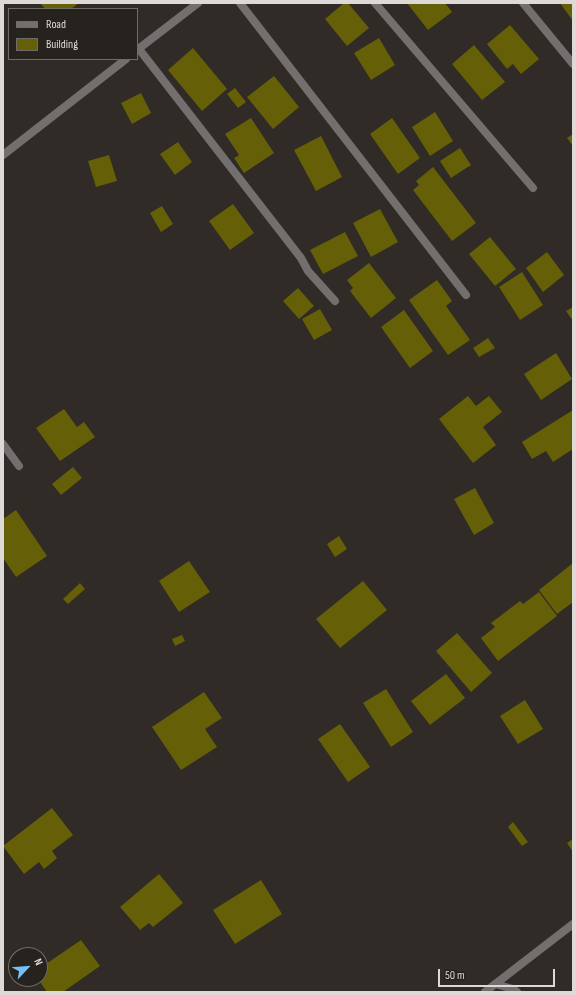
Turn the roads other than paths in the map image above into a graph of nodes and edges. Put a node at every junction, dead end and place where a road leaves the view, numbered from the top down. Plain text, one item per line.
1 (198, 3) edge
2 (240, 3) edge
3 (375, 3) edge
4 (523, 3) edge
5 (138, 50) edge
6 (125, 60) edge
7 (573, 64) edge
8 (3, 155) edge
9 (533, 188) dead end
10 (466, 295) dead end
11 (335, 301) dead end
12 (3, 444) edge
13 (19, 466) dead end
14 (573, 924) edge
15 (495, 984) junction
16 (485, 992) edge
17 (517, 992) edge

1 - 5 street
2 - 10 street
3 - 9 street
4 - 7 street
5 - 11 street
6 - 8 street
12 - 13 street
14 - 15 street
15 - 16 street
15 - 17 street

